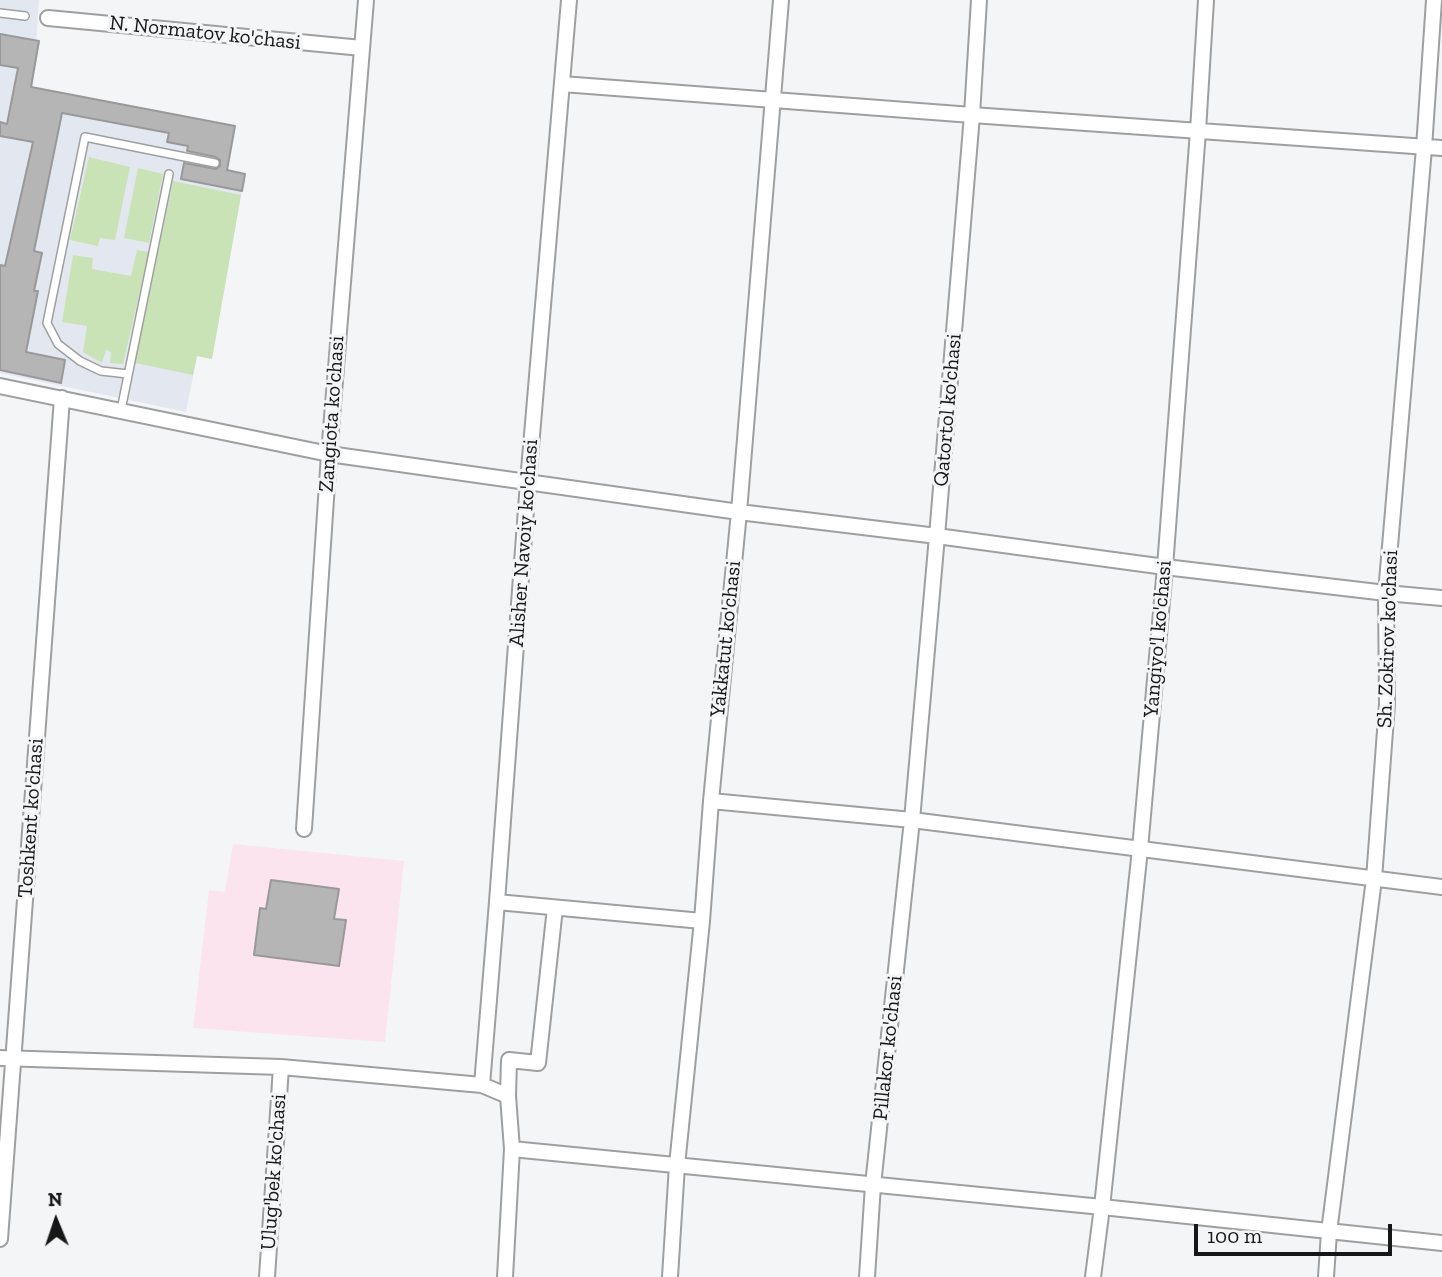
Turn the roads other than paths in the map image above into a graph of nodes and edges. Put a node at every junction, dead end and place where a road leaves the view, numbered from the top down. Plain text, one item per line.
1 (366, 0) edge
2 (569, 0) edge
3 (781, 0) edge
4 (979, 0) edge
5 (1206, 0) edge
6 (1434, 0) edge
7 (0, 13) edge
8 (25, 16) dead end
9 (48, 18) dead end
10 (362, 48) junction
11 (562, 84) junction
12 (773, 100) junction
13 (972, 116) junction
14 (1198, 131) junction
15 (1424, 148) junction
16 (1442, 148) edge
17 (215, 163) dead end
18 (169, 174) dead end
19 (128, 374) junction
20 (0, 386) edge
21 (62, 398) junction
22 (121, 410) junction
23 (329, 454) junction
24 (528, 482) junction
25 (739, 512) junction
26 (937, 536) junction
27 (1165, 567) junction
28 (1386, 593) junction
29 (1442, 598) edge
30 (711, 801) junction
31 (912, 820) junction
32 (304, 829) dead end
33 (1140, 849) junction
34 (1374, 879) junction
35 (1442, 887) edge
36 (497, 902) junction
37 (555, 908) junction
38 (702, 920) junction
39 (7, 1058) edge
40 (281, 1067) junction
41 (482, 1085) junction
42 (508, 1096) junction
43 (512, 1149) junction
44 (677, 1165) junction
45 (873, 1185) junction
46 (1102, 1208) junction
47 (1329, 1232) junction
48 (0, 1238) edge
49 (1442, 1243) edge
50 (267, 1277) edge
51 (505, 1277) edge
52 (670, 1277) edge
53 (867, 1277) edge
54 (1093, 1277) edge
55 (1326, 1277) edge

1 - 10 street, Zangiota ko'chasi
2 - 11 street, Alisher Navoiy ko'chasi
3 - 12 street, Yakkatut ko'chasi
4 - 13 street, Qatortol ko'chasi
5 - 14 street, Yangiyo'l ko'chasi
6 - 15 street, Sh. Zokirov ko'chasi
7 - 8 lane
9 - 10 street, N. Normatov ko'chasi
10 - 23 street, Zangiota ko'chasi
11 - 12 street
11 - 24 street, Alisher Navoiy ko'chasi
12 - 13 street
12 - 25 street, Yakkatut ko'chasi
13 - 14 street
13 - 26 street, Qatortol ko'chasi
14 - 15 street
14 - 27 street, Yangiyo'l ko'chasi
15 - 16 street
15 - 28 street, Sh. Zokirov ko'chasi
17 - 19 lane
18 - 19 lane
19 - 22 lane
20 - 21 street
21 - 22 street
21 - 39 street, Toshkent ko'chasi
22 - 23 street
23 - 24 street
23 - 32 street, Zangiota ko'chasi
24 - 25 street
24 - 36 street, Alisher Navoiy ko'chasi
25 - 26 street
25 - 30 street, Yakkatut ko'chasi
26 - 27 street
26 - 31 street, Qatortol ko'chasi
27 - 28 street
27 - 33 street, Yangiyo'l ko'chasi
28 - 29 street
28 - 34 street, Sh. Zokirov ko'chasi
30 - 31 street
30 - 38 street, Yakkatut ko'chasi
31 - 33 street
31 - 45 street, Pillakor ko'chasi
33 - 34 street
33 - 46 street, Yangiyo'l ko'chasi
34 - 35 street
34 - 47 street, Sh. Zokirov ko'chasi
36 - 37 street
36 - 41 street, Alisher Navoiy ko'chasi
37 - 38 street
37 - 42 street
38 - 44 street, Yakkatut ko'chasi
39 - 40 street
39 - 48 street, Toshkent ko'chasi
40 - 41 street
40 - 50 street, Ulug'bek ko'chasi
41 - 42 street
42 - 43 street
43 - 44 street
43 - 51 street
44 - 45 street
44 - 52 street, Yakkatut ko'chasi
45 - 46 street
45 - 53 street, Pillakor ko'chasi
46 - 47 street
46 - 54 street, Yangiyo'l ko'chasi
47 - 49 street
47 - 55 street, Sh. Zokirov ko'chasi

